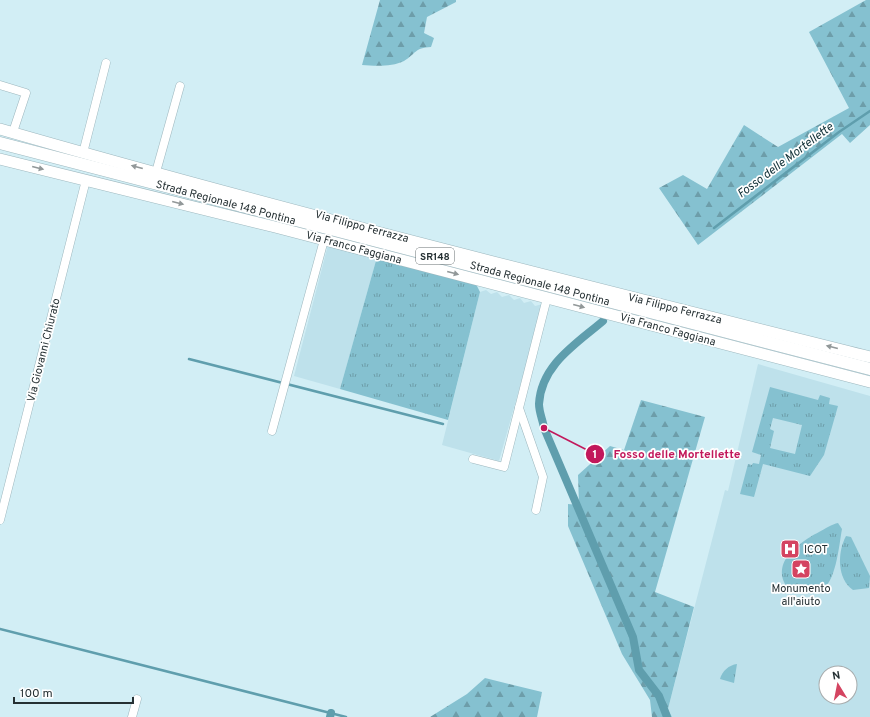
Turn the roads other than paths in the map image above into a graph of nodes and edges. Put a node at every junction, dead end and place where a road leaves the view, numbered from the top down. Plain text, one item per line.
1 (106, 63) dead end
2 (0, 85) edge
3 (180, 86) dead end
4 (0, 129) edge
5 (13, 132) junction
6 (0, 143) edge
7 (83, 153) junction
8 (0, 159) edge
9 (156, 172) junction
10 (86, 180) junction
11 (324, 240) junction
12 (548, 298) junction
13 (870, 357) edge
14 (870, 369) edge
15 (870, 382) edge
16 (518, 408) junction
17 (272, 431) dead end
18 (473, 459) dead end
19 (536, 510) dead end
20 (0, 520) edge
21 (137, 699) dead end
22 (132, 717) edge

1 - 7 street
2 - 5 street
3 - 9 street
4 - 5 street, Via Filippo Ferrazza
5 - 7 street, Via Filippo Ferrazza
6 - 14 main road, Strada Regionale 148 Pontina / SR148
9 -> 7 street, Via Filippo Ferrazza
8 -> 10 street, Via Franco Faggiana
13 -> 9 street, Via Filippo Ferrazza
10 -> 11 street, Via Franco Faggiana
10 - 20 street, Via Giovanni Chiurato
11 -> 12 street, Via Franco Faggiana
11 - 17 street
12 -> 15 street, Via Franco Faggiana
12 - 16 street
16 - 18 street
16 - 19 street
21 - 22 street

